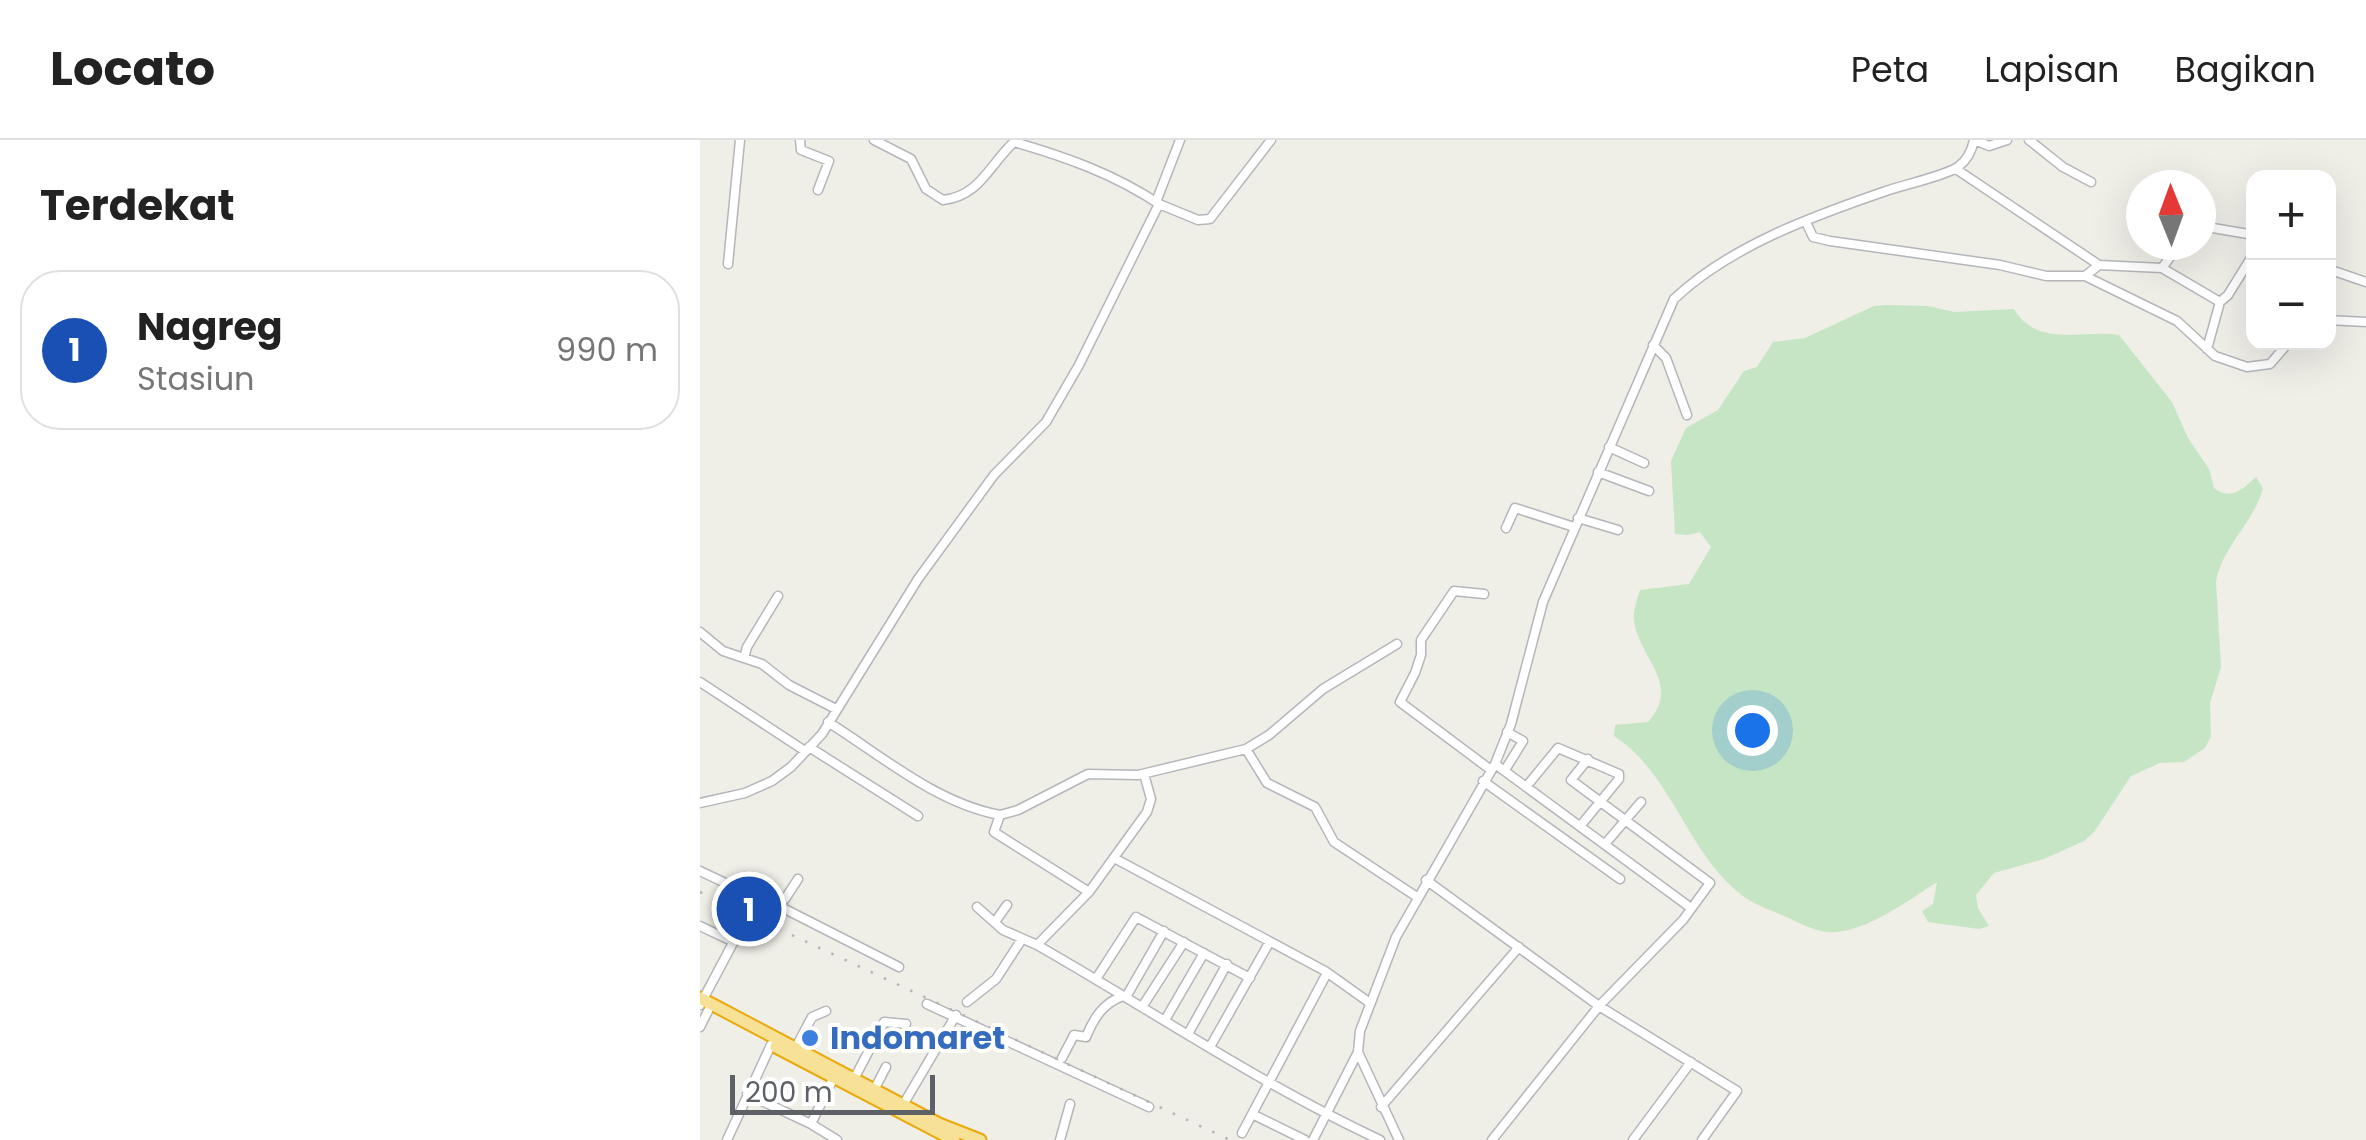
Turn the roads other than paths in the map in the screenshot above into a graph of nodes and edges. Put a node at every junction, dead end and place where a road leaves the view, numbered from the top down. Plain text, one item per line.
1 (740, 140) edge
2 (800, 140) edge
3 (874, 140) edge
4 (1180, 140) edge
5 (1271, 140) edge
6 (1975, 140) edge
7 (2007, 140) edge
8 (1014, 141) edge
9 (2033, 141) edge
10 (1956, 169) junction
11 (2091, 182) dead end
12 (818, 190) dead end
13 (1158, 203) junction
14 (1806, 222) junction
15 (2216, 229) edge
16 (2246, 234) edge
17 (2168, 260) edge
18 (2250, 260) edge
19 (728, 264) dead end
20 (2100, 265) junction
21 (2162, 268) junction
22 (2336, 272) edge
23 (2086, 276) junction
24 (2366, 282) edge
25 (2220, 302) junction
26 (2336, 320) edge
27 (2366, 322) edge
28 (1653, 344) junction
29 (2207, 350) junction
30 (2282, 350) edge
31 (1688, 415) dead end
32 (1609, 447) junction
33 (1644, 464) dead end
34 (1598, 472) junction
35 (1649, 490) dead end
36 (1578, 518) junction
37 (1506, 528) dead end
38 (1574, 528) junction
39 (1618, 530) dead end
40 (1484, 594) dead end
41 (778, 596) dead end
42 (700, 632) edge
43 (1397, 644) dead end
44 (744, 658) junction
45 (700, 682) edge
46 (836, 710) junction
47 (828, 722) junction
48 (1507, 732) junction
49 (807, 749) junction
50 (1246, 749) junction
51 (1588, 759) junction
52 (1493, 767) junction
53 (1505, 770) junction
54 (1144, 774) junction
55 (1571, 780) junction
56 (1483, 781) junction
57 (1526, 787) junction
58 (1562, 790) dead end
59 (1602, 801) junction
60 (1642, 802) dead end
61 (700, 803) edge
62 (1000, 815) junction
63 (918, 816) dead end
64 (1626, 819) junction
65 (1580, 825) junction
66 (1605, 844) junction
67 (1114, 858) junction
68 (700, 871) edge
69 (1620, 878) dead end
70 (798, 879) dead end
71 (1426, 880) junction
72 (1090, 892) junction
73 (1416, 897) junction
74 (778, 905) junction
75 (1007, 905) dead end
76 (977, 907) dead end
77 (1691, 908) junction
78 (726, 918) dead end
79 (995, 922) junction
80 (700, 926) edge
81 (742, 926) junction
82 (1164, 931) junction
83 (762, 934) dead end
84 (1022, 939) junction
85 (734, 942) junction
86 (1184, 942) junction
87 (1269, 943) junction
88 (1037, 944) junction
89 (1519, 946) junction
90 (1204, 953) junction
91 (1227, 964) junction
92 (899, 967) dead end
93 (1327, 973) junction
94 (1250, 978) junction
95 (1096, 979) junction
96 (1124, 997) junction
97 (967, 1002) dead end
98 (702, 1004) edge
99 (927, 1004) dead end
100 (1370, 1004) junction
101 (1599, 1006) junction
102 (1142, 1007) junction
103 (826, 1011) dead end
104 (957, 1017) junction
105 (1165, 1020) junction
106 (906, 1024) dead end
107 (700, 1027) edge
108 (1188, 1034) junction
109 (771, 1044) junction
110 (1210, 1047) junction
111 (795, 1049) junction
112 (1358, 1052) junction
113 (1060, 1061) junction
114 (1691, 1062) junction
115 (886, 1067) dead end
116 (833, 1079) junction
117 (854, 1079) junction
118 (1268, 1085) junction
119 (874, 1090) junction
120 (747, 1094) junction
121 (1070, 1104) dead end
122 (904, 1105) junction
123 (1381, 1106) junction
124 (1149, 1107) dead end
125 (1252, 1114) junction
126 (1326, 1115) junction
127 (811, 1124) junction
128 (1242, 1133) dead end
129 (727, 1140) edge
130 (837, 1140) edge
131 (954, 1140) edge
132 (980, 1140) edge
133 (1060, 1140) edge
134 (1309, 1140) edge
135 (1380, 1140) edge
136 (1398, 1140) edge
137 (1492, 1140) edge
138 (1633, 1140) edge
139 (1702, 1140) edge

1 - 19 street
2 - 12 street
3 - 8 street
4 - 13 street
5 - 13 street
6 - 7 street
6 - 10 street
8 - 13 street
9 - 11 street
10 - 14 street
10 - 20 street
13 - 46 street
14 - 23 street
14 - 28 street
15 - 16 street
17 - 21 street
18 - 25 street
20 - 21 street
20 - 23 street
21 - 25 street
22 - 24 street
23 - 29 street
25 - 29 street
26 - 27 street
28 - 31 street
28 - 32 street
29 - 30 street
32 - 33 street
32 - 34 street
34 - 35 street
34 - 36 street
36 - 38 street
36 - 39 street
37 - 38 street
38 - 48 street
40 - 52 street
41 - 44 street
42 - 44 street
43 - 50 street
44 - 46 street
45 - 49 street
46 - 47 street
47 - 49 street
47 - 62 street
48 - 52 street
48 - 53 street
49 - 61 street
49 - 63 street
50 - 54 street
50 - 73 street
51 - 55 street
51 - 57 street
51 - 59 street
52 - 53 street
52 - 56 street
53 - 57 street
54 - 62 street
54 - 67 street
55 - 58 street
55 - 59 street
56 - 69 street
56 - 71 street
57 - 65 street
59 - 64 street
59 - 65 street
60 - 64 street
62 - 72 street
64 - 66 street
64 - 77 street
65 - 66 street
66 - 77 street
67 - 72 street
67 - 87 street
68 - 74 street
70 - 74 street
71 - 73 street
71 - 89 street
72 - 88 street
73 - 100 street
74 - 92 street
75 - 79 street
76 - 79 street
77 - 101 street
78 - 81 street
79 - 84 street
80 - 85 street
81 - 83 street
81 - 85 street
82 - 86 street
82 - 95 street
82 - 96 street
84 - 88 street
84 - 97 street
85 - 98 street
86 - 90 street
86 - 102 street
87 - 93 street
87 - 94 street
88 - 95 street
89 - 101 street
89 - 123 street
90 - 91 street
90 - 105 street
91 - 94 street
91 - 108 street
93 - 100 street
93 - 118 street
94 - 110 street
95 - 96 street
96 - 102 street
96 - 113 street
98 - 107 street
98 - 109 highway
98 - 111 highway
99 - 104 street
100 - 112 street
101 - 114 street
101 - 137 street
102 - 105 street
103 - 111 street
104 - 113 street
104 - 122 street
105 - 108 street
106 - 117 street
108 - 110 street
109 - 116 highway
109 - 120 street
110 - 118 street
111 - 117 highway
112 - 123 street
112 - 126 street
113 - 124 street
114 - 138 street
114 - 139 street
115 - 119 street
116 - 127 street
116 - 131 highway
117 - 119 highway
118 - 125 street
118 - 126 street
119 - 122 highway
120 - 127 street
120 - 129 street
121 - 133 street
122 - 132 highway
123 - 136 street
125 - 128 street
125 - 134 street
126 - 134 street
126 - 135 street
127 - 130 street

